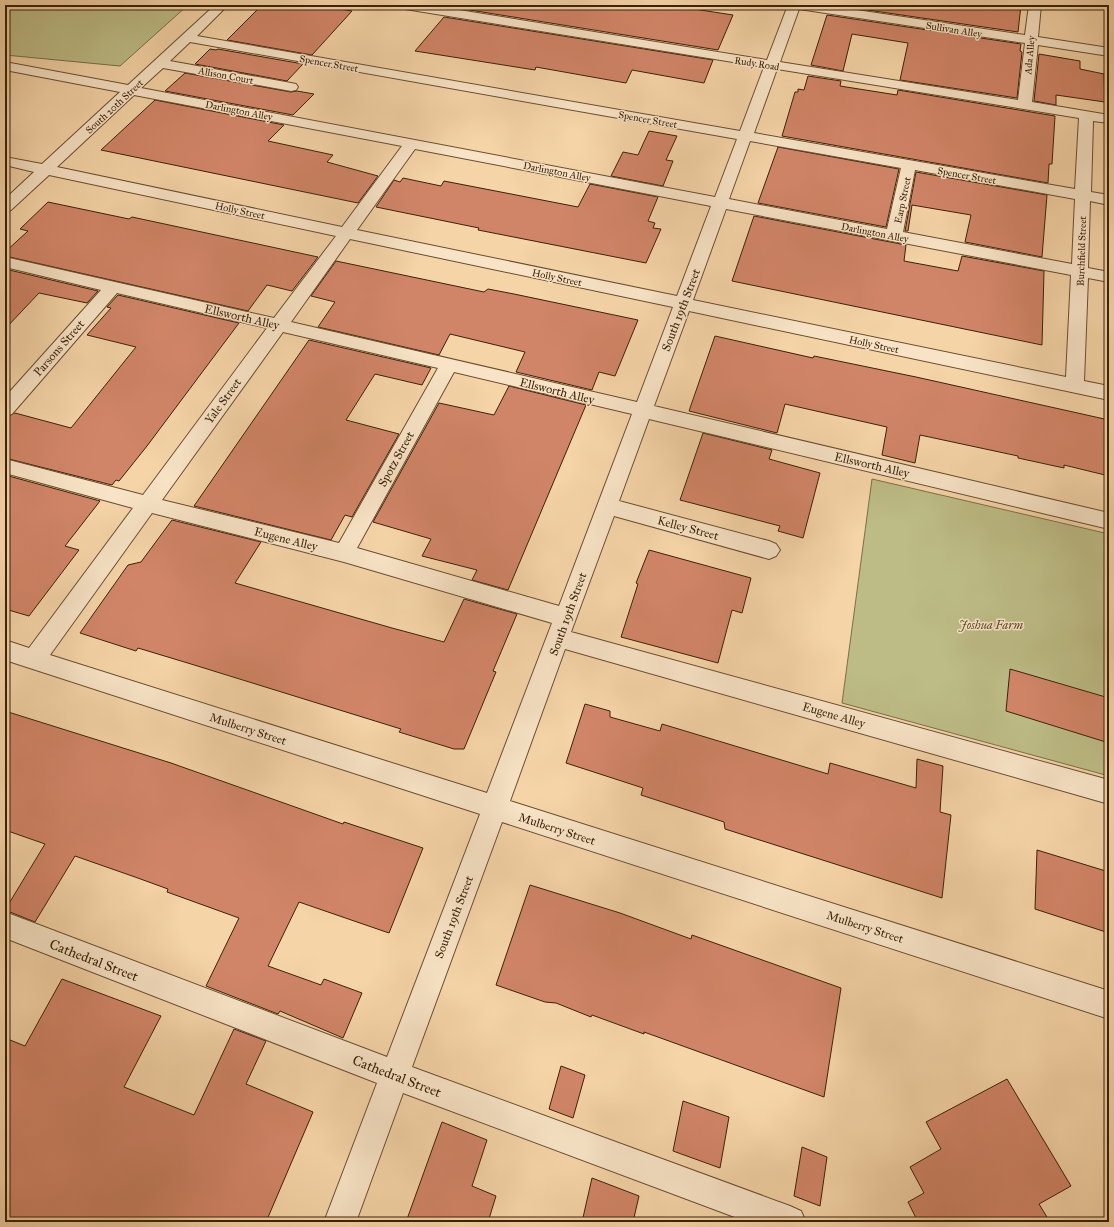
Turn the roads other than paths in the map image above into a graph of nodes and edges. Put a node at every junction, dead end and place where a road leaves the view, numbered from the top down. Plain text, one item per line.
1 (222, 5) edge
2 (406, 5) edge
3 (794, 5) edge
4 (798, 5) edge
5 (1035, 5) edge
6 (188, 38) junction
7 (1030, 40) junction
8 (1109, 52) edge
9 (160, 63) junction
10 (5, 66) edge
11 (773, 66) junction
12 (291, 87) dead end
13 (131, 90) junction
14 (1025, 105) junction
15 (1086, 115) junction
16 (1109, 119) edge
17 (746, 136) junction
18 (412, 143) junction
19 (5, 161) edge
20 (909, 165) junction
21 (46, 169) junction
22 (1083, 196) junction
23 (1109, 200) edge
24 (722, 203) junction
25 (5, 207) edge
26 (347, 233) junction
27 (894, 236) junction
28 (5, 262) edge
29 (1080, 271) junction
30 (1109, 276) edge
31 (113, 287) junction
32 (684, 304) junction
33 (278, 326) junction
34 (449, 364) junction
35 (1076, 386) junction
36 (1109, 393) edge
37 (5, 409) edge
38 (643, 411) junction
39 (5, 466) edge
40 (148, 504) junction
41 (608, 506) junction
42 (1109, 521) edge
43 (769, 550) dead end
44 (344, 553) junction
45 (562, 628) junction
46 (5, 650) edge
47 (34, 659) junction
48 (1109, 792) edge
49 (495, 809) junction
50 (5, 925) edge
51 (1109, 1005) edge
52 (395, 1075) junction
53 (340, 1222) edge
54 (790, 1222) edge

1 - 6 street, South 20th Street
2 - 11 street, Rudy Road
3 - 11 street, South 19th Street
4 - 7 street, Sullivan Alley
5 - 7 street, Ada Alley
6 - 9 street, South 20th Street
6 - 17 street, Spencer Street
7 - 8 street, Sullivan Alley
7 - 14 street, Ada Alley
9 - 12 street, Allison Court
9 - 13 street, South 20th Street
10 - 13 street, Darlington Alley
11 - 14 street, Rudy Road
11 - 17 street, South 19th Street
13 - 18 street, Darlington Alley
13 - 21 street, South 20th Street
14 - 15 street, Rudy Road
15 - 16 street, Rudy Road
15 - 22 street, Burchfield Street
17 - 20 street, Spencer Street
17 - 24 street, South 19th Street
18 - 24 street, Darlington Alley
18 - 26 street, Yale Street
19 - 21 street, Holly Street
20 - 22 street, Spencer Street
20 - 27 street, Earp Street
21 - 25 street, South 20th Street
21 - 26 street, Holly Street
22 - 23 street, Spencer Street
22 - 29 street, Burchfield Street
24 - 27 street, Darlington Alley
24 - 32 street, South 19th Street
26 - 32 street, Holly Street
26 - 33 street, Yale Street
27 - 29 street, Darlington Alley
28 - 31 street, Ellsworth Alley
29 - 30 street, Darlington Alley
29 - 35 street, Burchfield Street
31 - 33 street, Ellsworth Alley
31 - 37 street, Parsons Street
32 - 35 street, Holly Street
32 - 38 street, South 19th Street
33 - 34 street, Ellsworth Alley
33 - 40 street, Yale Street
34 - 38 street, Ellsworth Alley
34 - 44 street, Spotz Street
35 - 36 street, Holly Street
38 - 41 street, South 19th Street
38 - 42 street, Ellsworth Alley
39 - 40 street, Eugene Alley
40 - 44 street, Eugene Alley
40 - 47 street, Yale Street
41 - 43 street, Kelley Street
41 - 45 street, South 19th Street
44 - 45 street, Eugene Alley
45 - 48 street, Eugene Alley
45 - 49 street, South 19th Street
46 - 47 street, Mulberry Street
47 - 49 street, Mulberry Street
49 - 51 street, Mulberry Street
49 - 52 street, South 19th Street
50 - 52 street, Cathedral Street
52 - 53 street, South 19th Street
52 - 54 street, Cathedral Street

